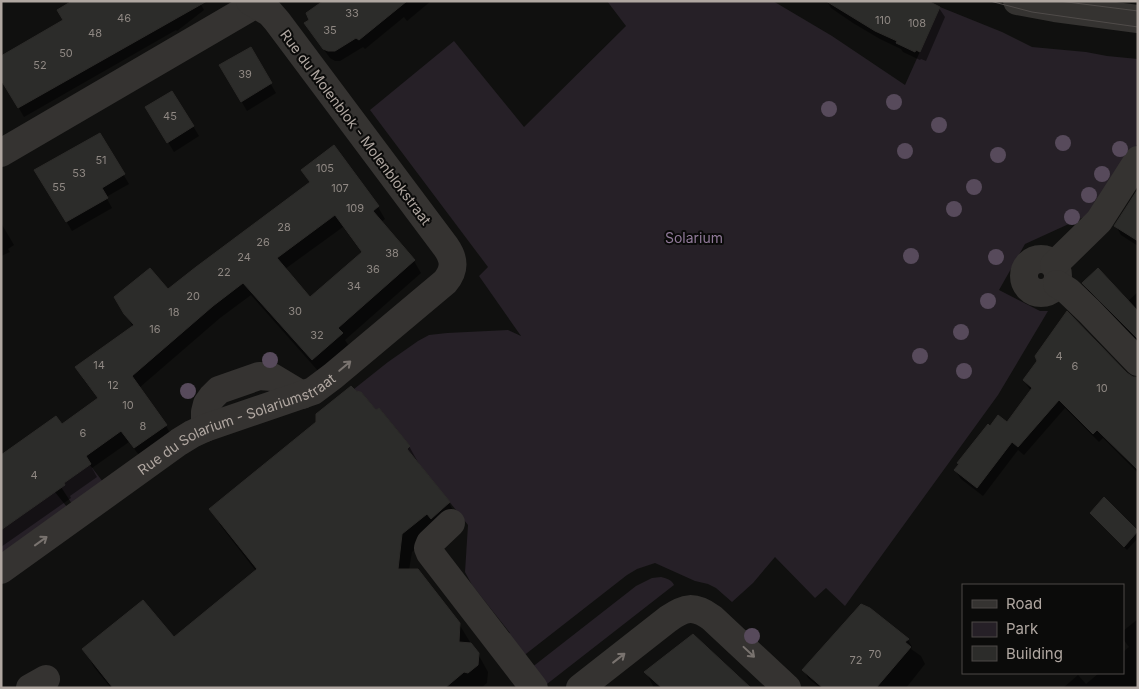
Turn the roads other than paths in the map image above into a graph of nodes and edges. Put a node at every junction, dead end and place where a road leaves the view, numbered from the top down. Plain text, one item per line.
1 (1017, 1) edge
2 (255, 2) edge
3 (1138, 19) edge
4 (1, 153) edge
5 (1138, 160) edge
6 (453, 261) joint
7 (1138, 362) edge
8 (451, 524) dead end
9 (1, 570) edge
10 (534, 688) edge
11 (580, 688) edge
12 (787, 688) edge

1 - 3 street
2 - 4 street
2 - 6 street, Rue du Molenblok - Molenblokstraat
5 - 7 street
9 -> 6 street, Rue du Solarium - Solariumstraat
8 - 10 street
11 -> 12 street

